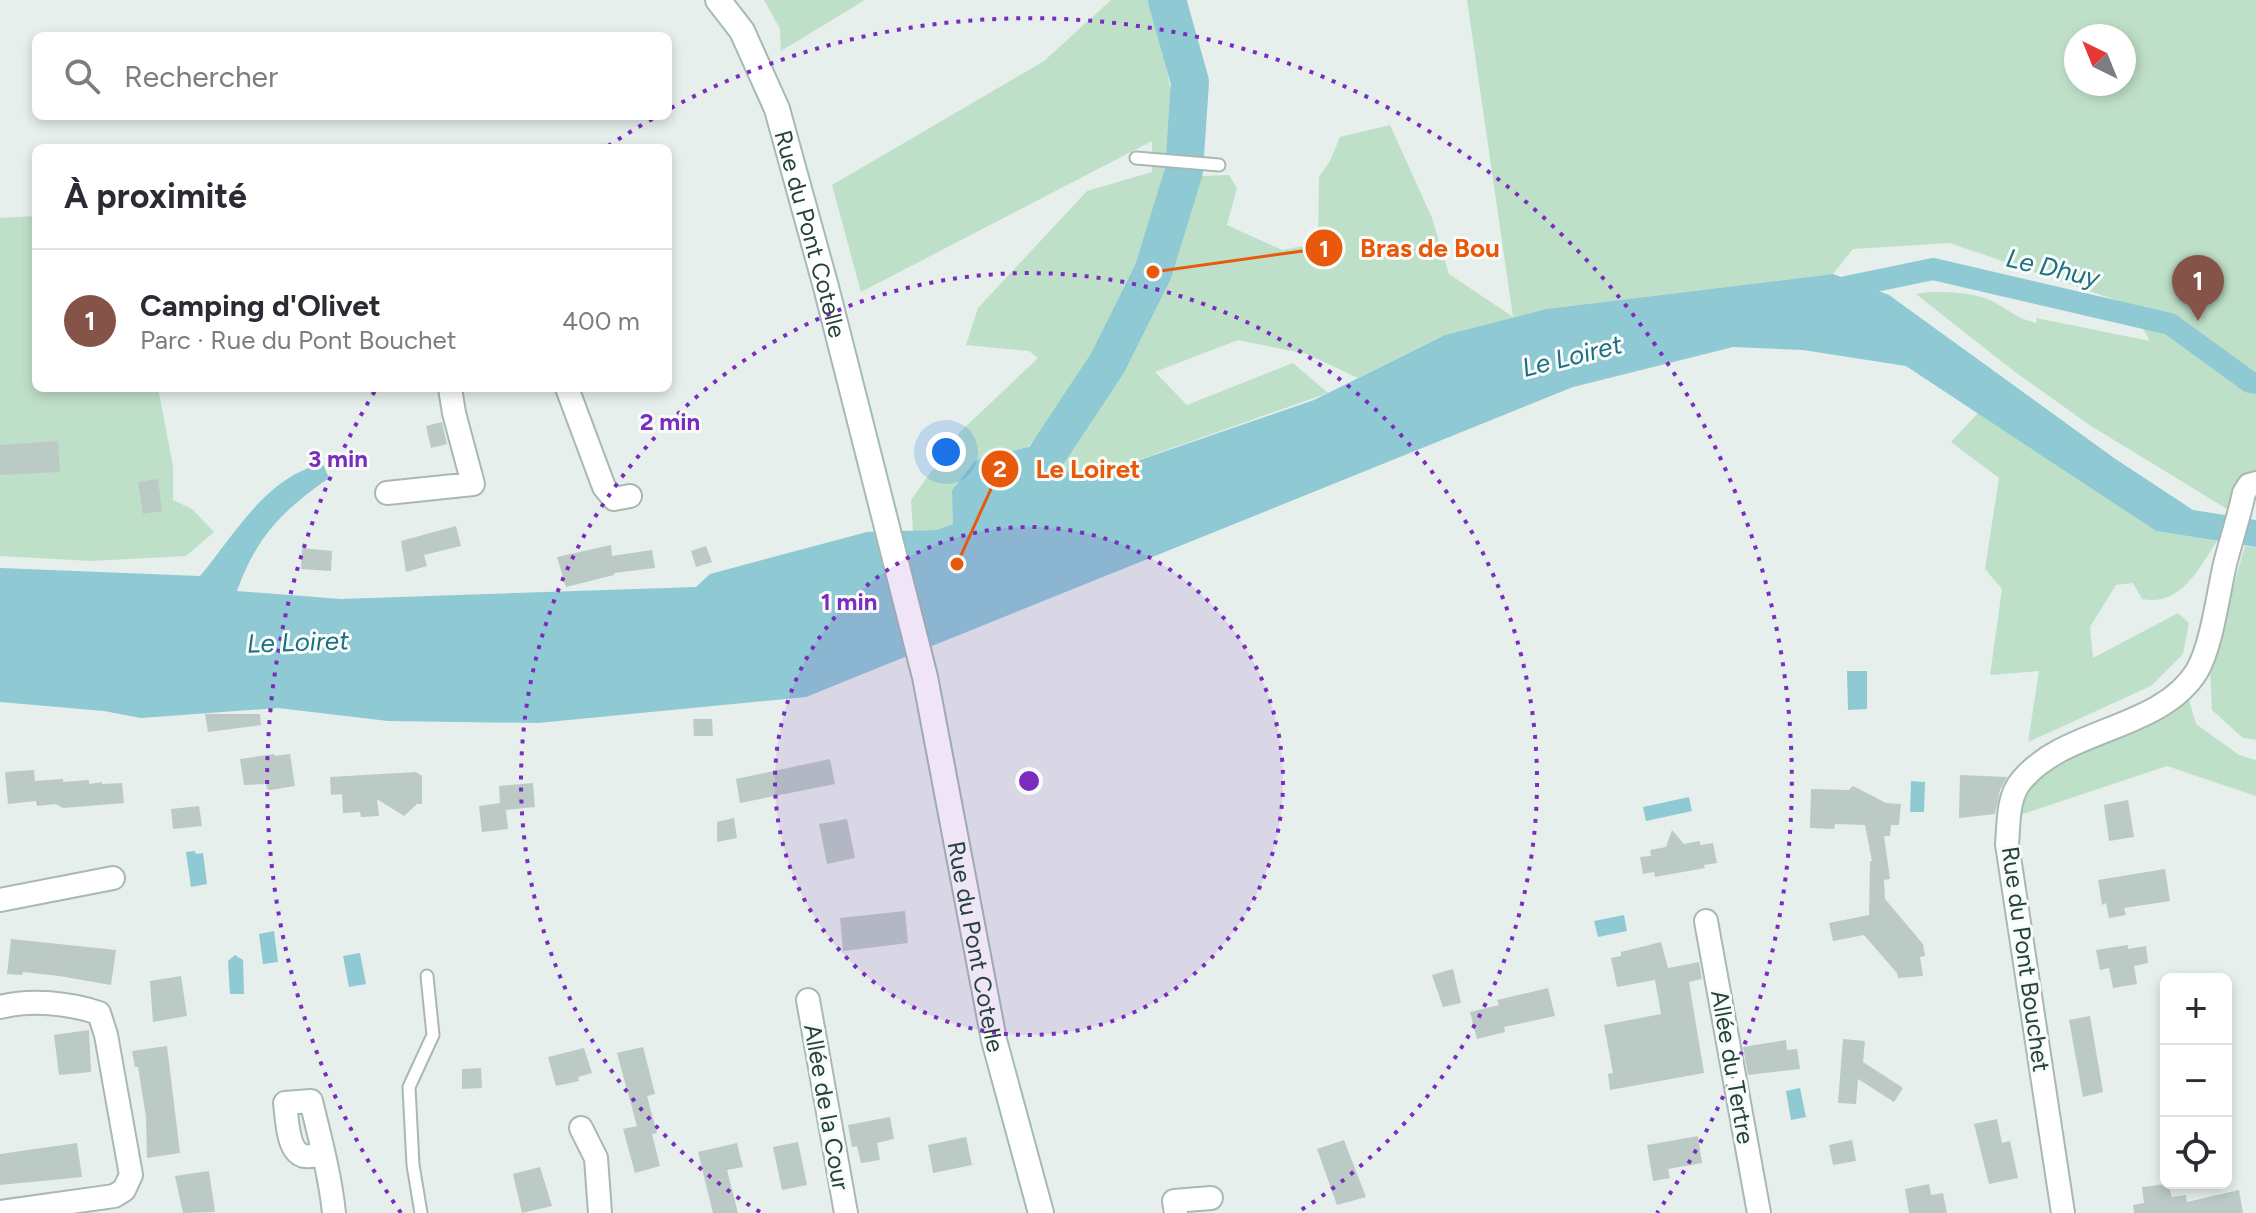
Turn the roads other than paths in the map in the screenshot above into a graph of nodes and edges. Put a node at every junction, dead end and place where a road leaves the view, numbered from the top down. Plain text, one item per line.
1 (718, 0) edge
2 (1136, 158) dead end
3 (1219, 165) dead end
4 (451, 392) edge
5 (568, 392) edge
6 (2256, 483) edge
7 (387, 493) dead end
8 (630, 496) dead end
9 (113, 878) dead end
10 (0, 900) edge
11 (1706, 921) dead end
12 (427, 976) dead end
13 (808, 1000) dead end
14 (0, 1007) edge
15 (581, 1128) dead end
16 (324, 1155) dead end
17 (1211, 1198) dead end
18 (0, 1212) edge
19 (334, 1213) edge
20 (421, 1213) edge
21 (600, 1213) edge
22 (846, 1213) edge
23 (1041, 1213) edge
24 (1176, 1213) edge
25 (1759, 1213) edge
26 (2063, 1213) edge

1 - 23 street, Rue du Pont Cotelle
2 - 3 lane
4 - 7 street
5 - 8 street
6 - 26 street, Rue du Pont Bouchet
9 - 10 street
11 - 25 street, Allée du Tertre
12 - 20 lane
13 - 22 street, Allée de la Cour
14 - 18 street
15 - 21 street
16 - 19 street
17 - 24 street

